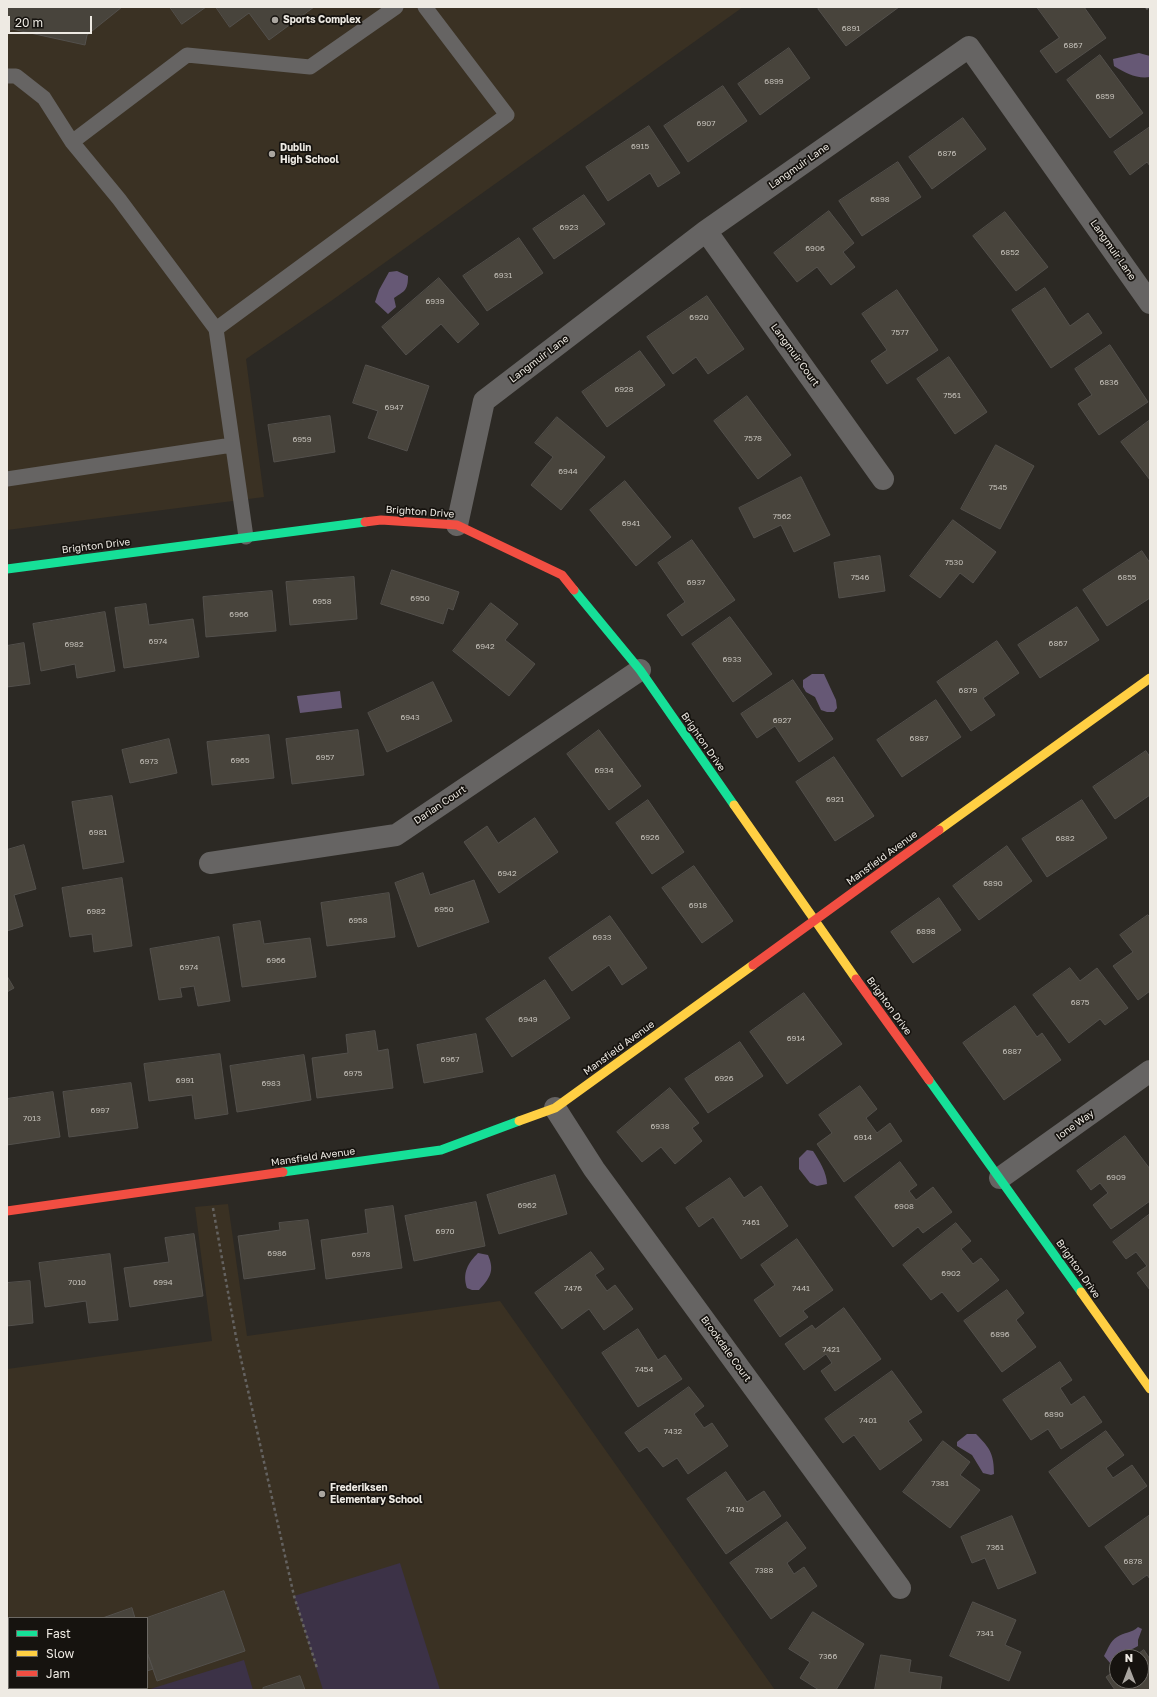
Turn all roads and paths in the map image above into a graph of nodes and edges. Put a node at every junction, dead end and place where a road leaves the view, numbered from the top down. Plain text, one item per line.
1 (396, 7) edge
2 (425, 7) edge
3 (1146, 7) edge
4 (1150, 12) edge
5 (7, 76) edge
6 (72, 142) junction
7 (706, 231) junction
8 (1150, 303) edge
9 (216, 329) junction
10 (232, 445) junction
11 (7, 479) edge
12 (883, 479) dead end
13 (457, 525) junction
14 (246, 538) junction
15 (7, 569) edge
16 (640, 670) junction
17 (1150, 678) edge
18 (210, 863) dead end
19 (814, 921) junction
20 (1150, 1071) edge
21 (555, 1108) junction
22 (1000, 1178) junction
23 (209, 1183) junction
24 (7, 1211) edge
25 (1150, 1389) edge
26 (900, 1588) dead end
27 (317, 1668) dead end

1 - 6 lane
2 - 9 lane
3 - 4 path
5 - 6 lane
6 - 9 lane
7 - 8 street, Langmuir Lane
7 - 12 street, Langmuir Court
7 - 13 street, Langmuir Lane
9 - 10 lane
10 - 11 lane
10 - 14 lane
13 - 14 street, Brighton Drive
13 - 16 street, Brighton Drive
14 - 15 street, Brighton Drive
16 - 18 street, Darian Court
16 - 19 street, Brighton Drive
17 - 19 street, Mansfield Avenue
19 - 21 street, Mansfield Avenue
19 - 22 street, Brighton Drive
20 - 22 street, Ione Way
21 - 23 street, Mansfield Avenue
21 - 26 street, Brookdale Court
22 - 25 street, Brighton Drive
23 - 24 street, Mansfield Avenue
23 - 27 path

